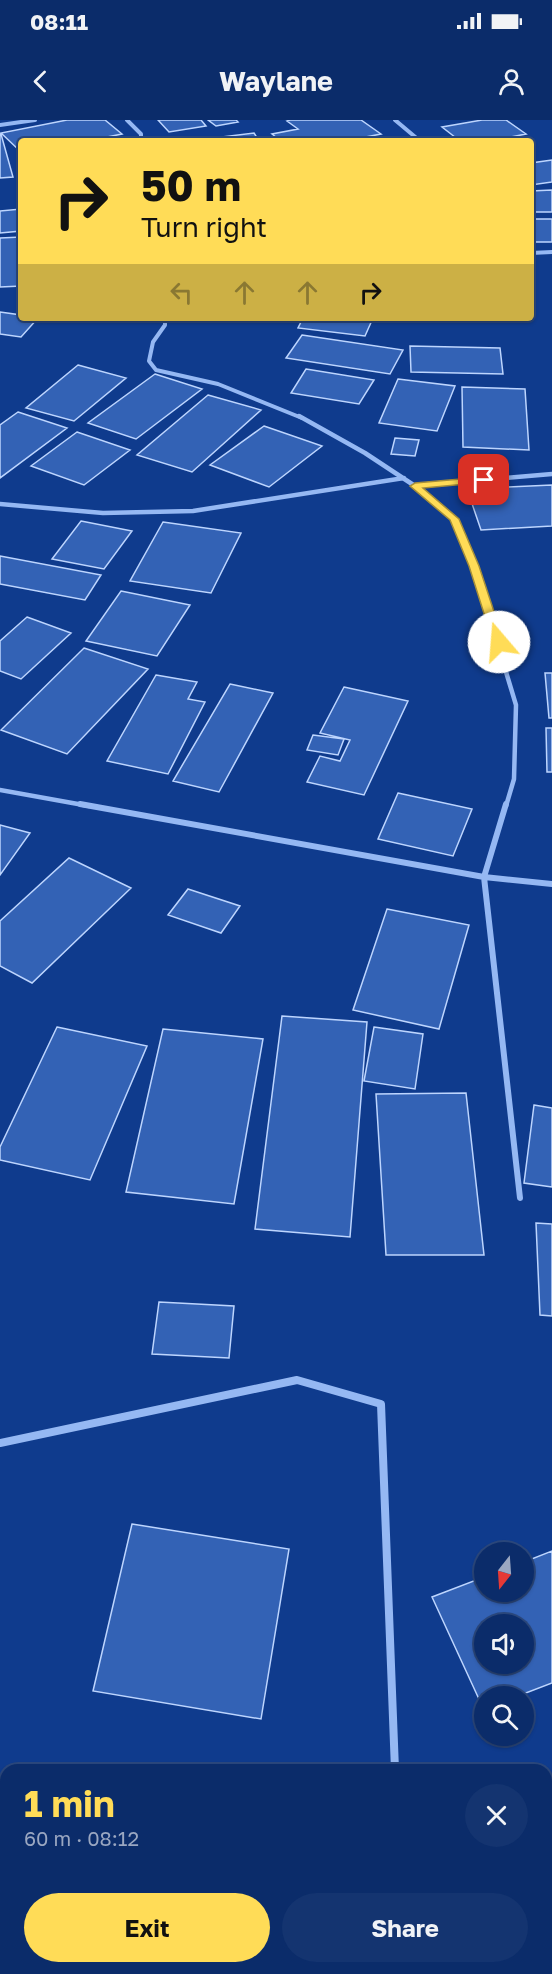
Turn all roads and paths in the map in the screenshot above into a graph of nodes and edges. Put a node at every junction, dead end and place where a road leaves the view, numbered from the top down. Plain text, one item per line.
1 (35, 120) edge
2 (127, 120) edge
3 (395, 120) edge
4 (0, 125) edge
5 (141, 138) edge
6 (416, 138) edge
7 (552, 252) edge
8 (534, 253) edge
9 (165, 321) edge
10 (552, 474) edge
11 (404, 478) junction
12 (415, 486) junction
13 (0, 504) edge
14 (0, 790) edge
15 (484, 877) junction
16 (552, 884) edge
17 (520, 1198) dead end
18 (0, 1443) edge
19 (395, 1764) edge

1 - 4 street
2 - 5 street
3 - 6 street
7 - 8 street
9 - 11 street
10 - 12 street
11 - 12 street
11 - 13 street
12 - 15 street
14 - 15 street
15 - 16 street
15 - 17 street
18 - 19 street

